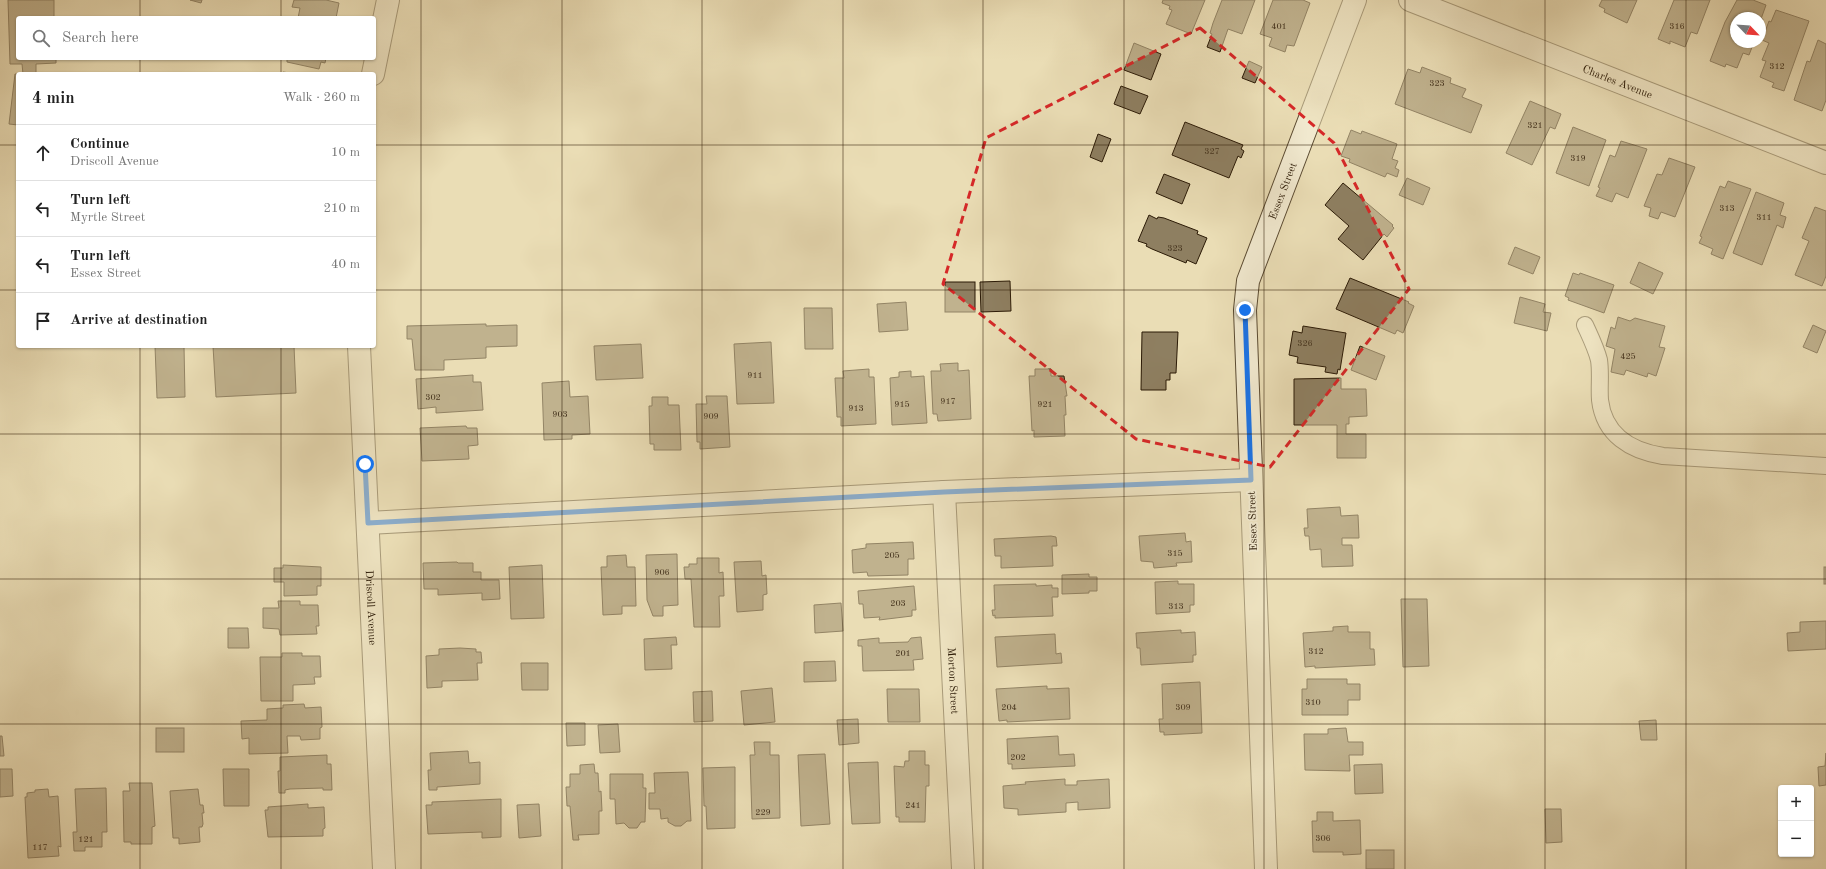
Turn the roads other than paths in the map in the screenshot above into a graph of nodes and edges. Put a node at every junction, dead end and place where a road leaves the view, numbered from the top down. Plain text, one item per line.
1 (388, 0) edge
2 (1354, 0) edge
3 (1410, 0) edge
4 (376, 59) edge
5 (376, 60) edge
6 (373, 72) edge
7 (1826, 163) edge
8 (1585, 326) dead end
9 (358, 348) edge
10 (1826, 466) edge
11 (1251, 480) junction
12 (944, 492) junction
13 (368, 523) junction
14 (384, 869) edge
15 (963, 869) edge
16 (1266, 869) edge

1 - 4 street
2 - 11 street, Essex Street
3 - 7 street, Charles Avenue
5 - 6 street
8 - 10 lane
9 - 13 street, Driscoll Avenue
11 - 12 street
11 - 16 street, Essex Street
12 - 13 street
12 - 15 street, Morton Street
13 - 14 street, Driscoll Avenue

